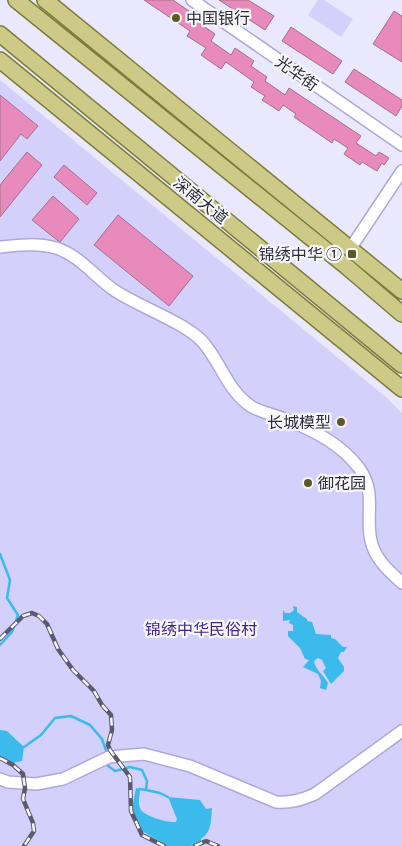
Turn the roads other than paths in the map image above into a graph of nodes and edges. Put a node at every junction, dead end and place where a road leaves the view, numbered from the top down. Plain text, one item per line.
1 (16, 0) edge
2 (45, 0) edge
3 (197, 1) edge
4 (0, 34) edge
5 (0, 60) edge
6 (402, 145) edge
7 (194, 146) junction
8 (402, 171) edge
9 (260, 176) junction
10 (0, 246) edge
11 (350, 249) junction
12 (402, 291) edge
13 (303, 307) junction
14 (402, 314) edge
15 (364, 332) junction
16 (402, 365) edge
17 (402, 389) edge
18 (402, 583) edge
19 (402, 731) edge
20 (0, 780) edge

1 - 7 main road
2 - 9 main road
3 - 6 street, 光华街
4 - 15 main road, 深南大道
5 - 13 main road
7 - 9 main road
7 - 14 main road
8 - 11 street
9 - 11 main road
10 - 18 street
11 - 12 main road
13 - 15 main road
13 - 17 main road
15 - 16 main road, 深南大道
19 - 20 street

